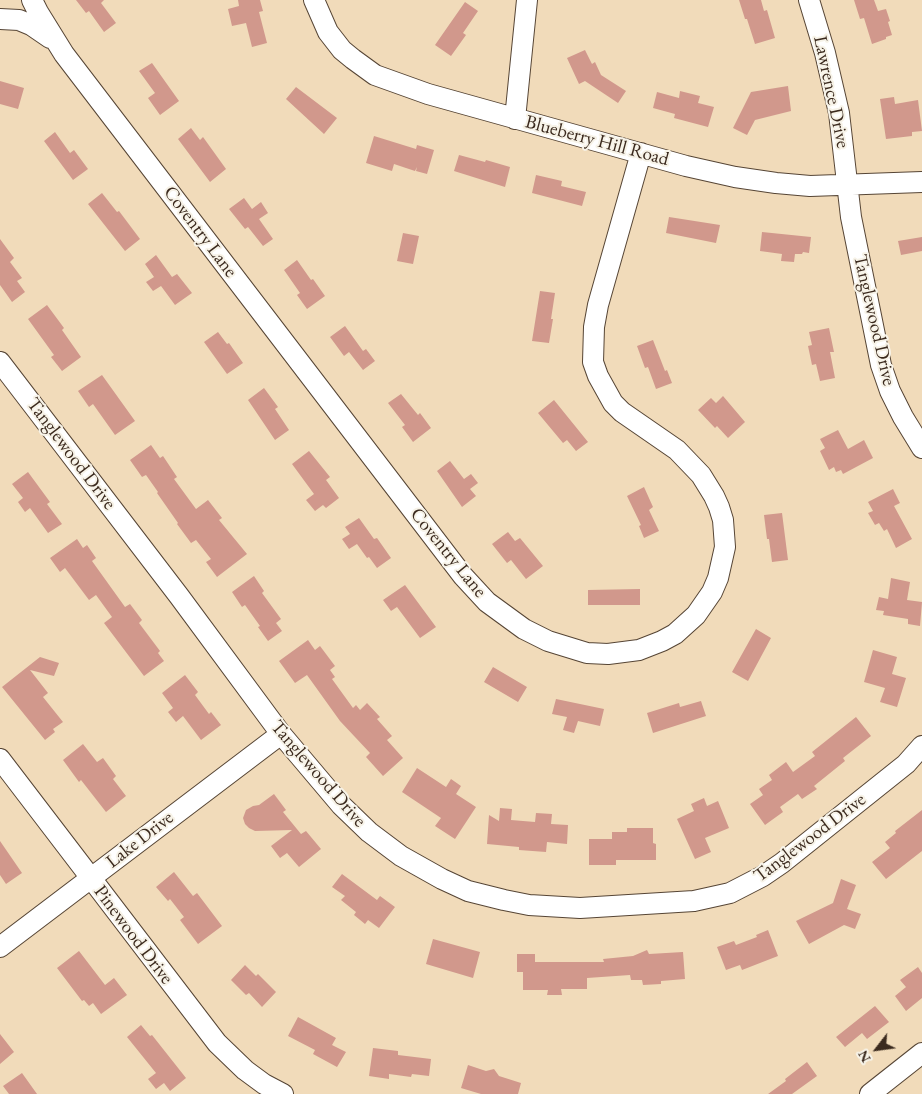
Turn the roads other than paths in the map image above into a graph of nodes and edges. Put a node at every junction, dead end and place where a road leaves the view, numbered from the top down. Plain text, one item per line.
1 (32, 0) edge
2 (314, 0) edge
3 (527, 0) edge
4 (809, 0) edge
5 (0, 19) edge
6 (55, 42) junction
7 (516, 119) junction
8 (641, 153) junction
9 (922, 182) edge
10 (848, 186) junction
11 (0, 362) edge
12 (922, 448) edge
13 (281, 734) junction
14 (922, 746) edge
15 (0, 759) edge
16 (90, 879) junction
17 (0, 947) edge
18 (922, 1053) edge
19 (283, 1094) edge
20 (870, 1094) edge

1 - 6 street, Coventry Lane
2 - 7 street, Blueberry Hill Road
3 - 7 street
4 - 10 street, Lawrence Drive
5 - 6 street, Coventry Lane
6 - 8 street, Coventry Lane
7 - 8 street, Blueberry Hill Road
8 - 10 street, Blueberry Hill Road
9 - 10 street, Blueberry Hill Road
10 - 12 street, Tanglewood Drive
11 - 13 street, Tanglewood Drive
13 - 14 street, Tanglewood Drive
13 - 16 street, Lake Drive
15 - 16 street, Pinewood Drive
16 - 17 street, Lake Drive
16 - 19 street, Pinewood Drive
18 - 20 street

